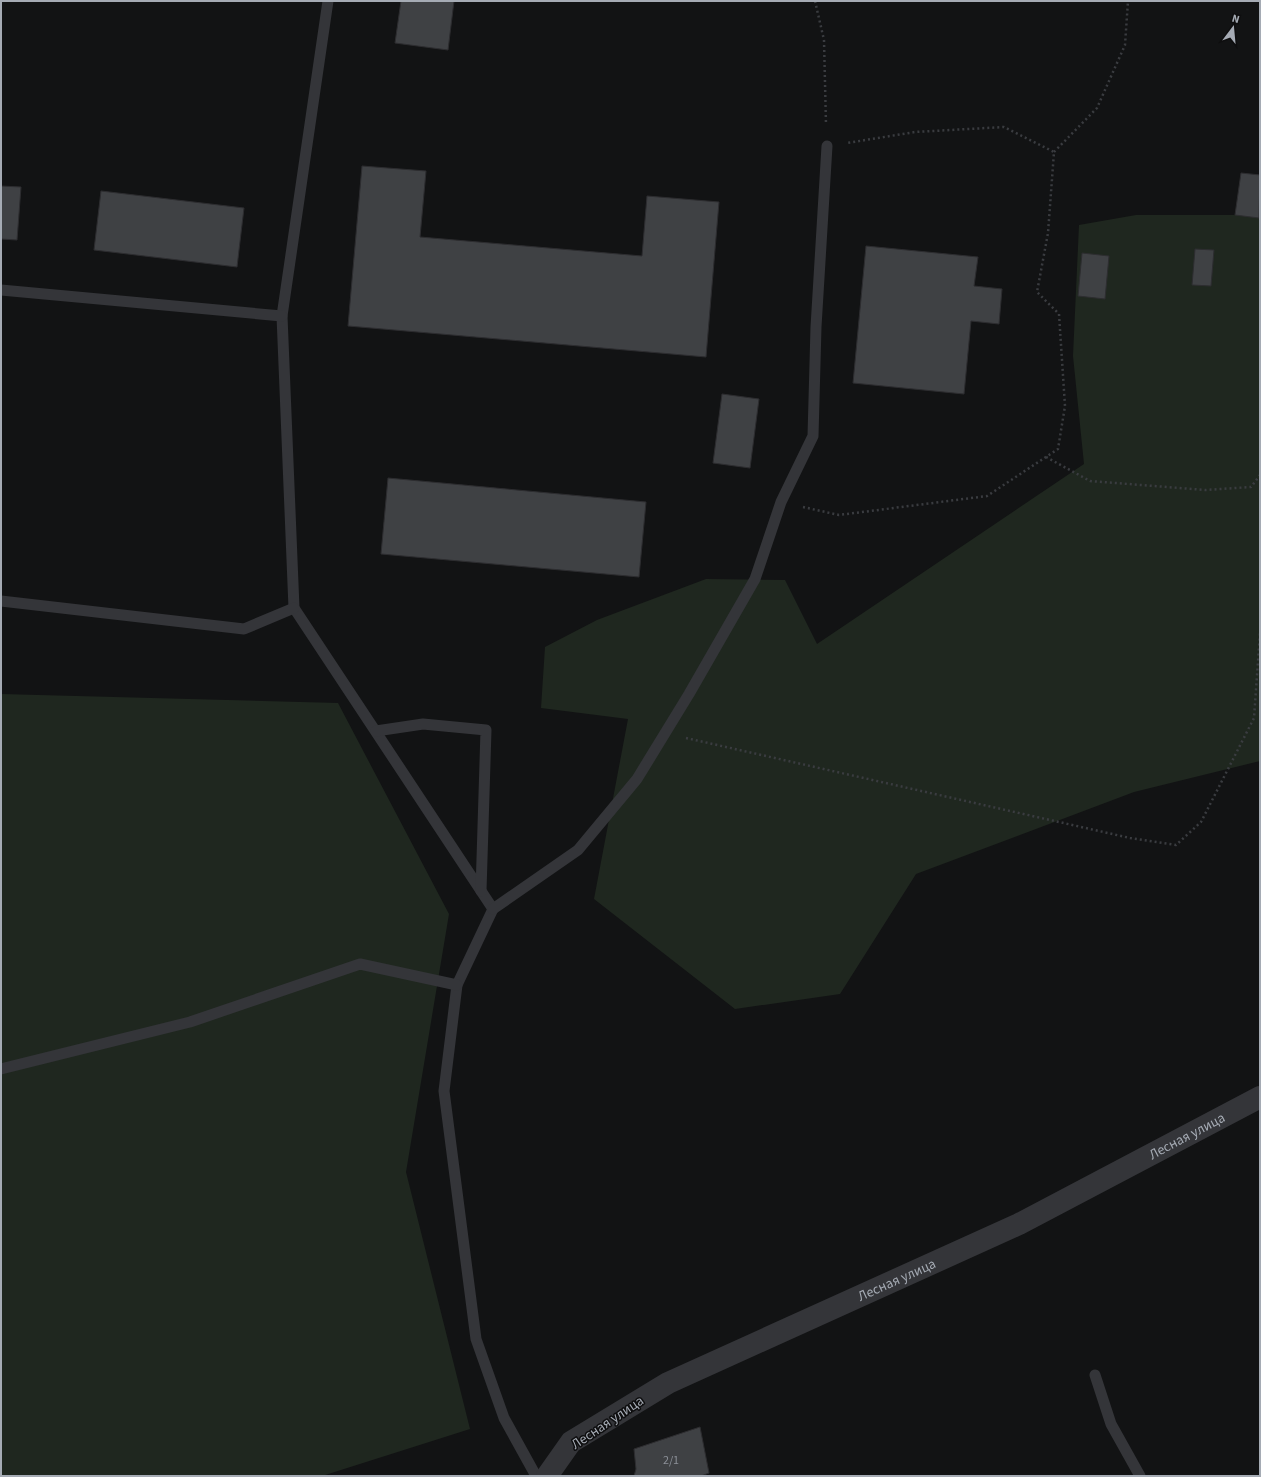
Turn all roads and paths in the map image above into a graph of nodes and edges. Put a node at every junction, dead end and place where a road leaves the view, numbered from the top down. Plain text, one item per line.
1 (328, 1) edge
2 (815, 1) edge
3 (1128, 1) edge
4 (827, 146) junction
5 (1054, 152) junction
6 (1, 290) edge
7 (282, 316) junction
8 (1046, 457) junction
9 (1260, 475) edge
10 (781, 502) junction
11 (1, 601) edge
12 (294, 608) junction
13 (1260, 633) edge
14 (376, 732) junction
15 (665, 733) junction
16 (481, 891) junction
17 (493, 909) junction
18 (457, 985) junction
19 (1, 1069) edge
20 (1260, 1098) edge
21 (1096, 1375) dead end
22 (536, 1476) edge
23 (547, 1476) edge
24 (1140, 1476) edge

1 - 7 lane
2 - 4 path
3 - 5 path
4 - 5 path
4 - 10 lane
5 - 8 path
6 - 7 lane
7 - 12 lane
8 - 9 path
8 - 10 path
10 - 15 lane
11 - 12 lane
12 - 14 lane
13 - 15 path
14 - 16 lane
14 - 16 lane
15 - 17 lane
16 - 17 lane
17 - 18 lane
18 - 19 lane
18 - 22 lane
20 - 23 street, Лесная улица
21 - 24 lane

